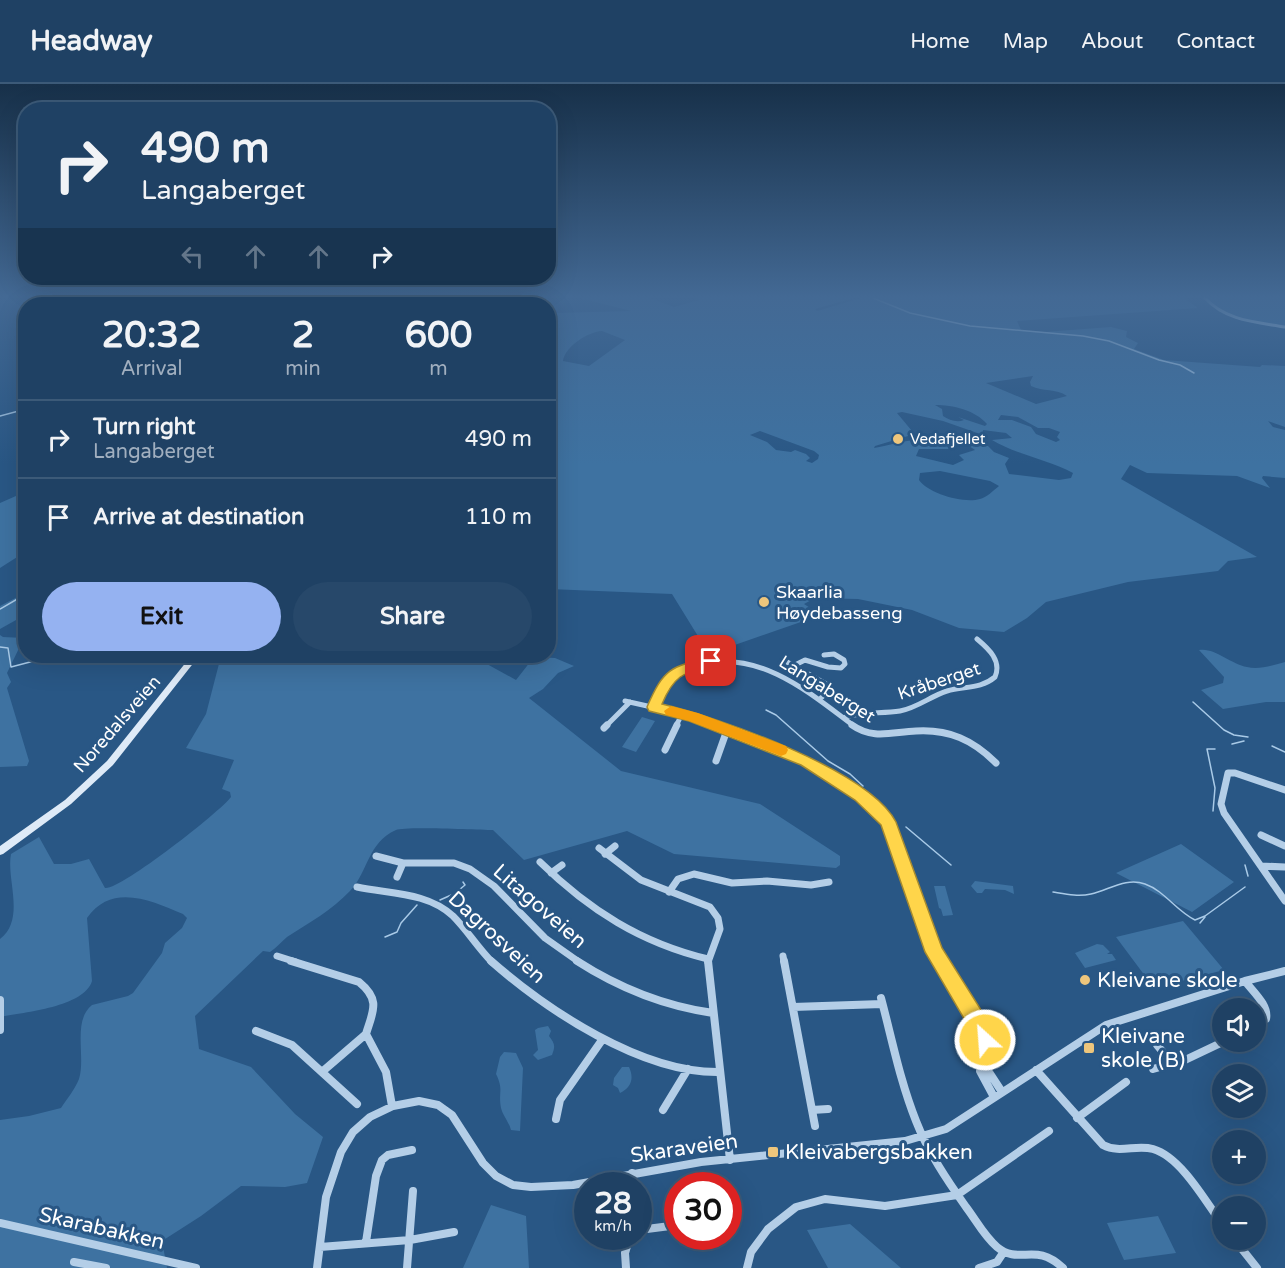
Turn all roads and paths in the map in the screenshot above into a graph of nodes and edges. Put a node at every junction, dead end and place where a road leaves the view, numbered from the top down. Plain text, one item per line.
1 (977, 639) dead end
2 (824, 655) dead end
3 (788, 662) dead end
4 (190, 663) edge
5 (793, 666) junction
6 (820, 699) junction
7 (654, 707) junction
8 (682, 714) junction
9 (845, 717) junction
10 (604, 728) dead end
11 (727, 730) junction
12 (665, 750) dead end
13 (716, 761) dead end
14 (996, 763) dead end
15 (1285, 790) edge
16 (1261, 835) dead end
17 (615, 846) dead end
18 (1285, 846) edge
19 (0, 851) edge
20 (376, 856) dead end
21 (540, 862) dead end
22 (403, 863) junction
23 (562, 866) dead end
24 (1260, 866) junction
25 (1285, 867) edge
26 (551, 873) junction
27 (397, 877) dead end
28 (829, 882) dead end
29 (357, 887) dead end
30 (669, 892) junction
31 (1285, 901) edge
32 (277, 956) dead end
33 (783, 956) dead end
34 (708, 959) junction
35 (1285, 971) edge
36 (1245, 981) junction
37 (1257, 998) edge
38 (0, 1000) edge
39 (793, 1007) junction
40 (712, 1012) junction
41 (0, 1030) edge
42 (256, 1031) dead end
43 (366, 1034) junction
44 (602, 1040) junction
45 (1157, 1044) dead end
46 (1212, 1046) edge
47 (1172, 1063) junction
48 (1153, 1069) dead end
49 (688, 1070) junction
50 (1036, 1070) junction
51 (323, 1071) junction
52 (719, 1072) junction
53 (1126, 1082) dead end
54 (998, 1095) junction
55 (357, 1104) dead end
56 (392, 1106) junction
57 (663, 1110) dead end
58 (812, 1110) junction
59 (828, 1110) dead end
60 (1077, 1118) junction
61 (555, 1119) dead end
62 (816, 1126) dead end
63 (1049, 1131) dead end
64 (923, 1137) junction
65 (412, 1150) dead end
66 (730, 1160) junction
67 (638, 1172) edge
68 (574, 1183) edge
69 (413, 1191) dead end
70 (957, 1195) junction
71 (1212, 1211) edge
72 (0, 1224) edge
73 (454, 1232) dead end
74 (410, 1240) junction
75 (366, 1242) junction
76 (320, 1247) junction
77 (626, 1250) edge
78 (1243, 1250) edge
79 (1004, 1253) junction
80 (74, 1262) dead end
81 (106, 1268) edge
82 (196, 1268) edge
83 (317, 1268) edge
84 (407, 1268) edge
85 (626, 1268) edge
86 (747, 1268) edge
87 (979, 1268) edge
88 (1063, 1268) edge
89 (1257, 1268) edge

1 - 9 street, Kråberget
2 - 5 street
3 - 5 street
4 - 19 main road, Noredalsveien
5 - 6 street
6 - 7 street, Langaberget
6 - 9 street, Langaberget
7 - 8 street
7 - 10 street
8 - 11 street
8 - 12 street
9 - 14 street, Langaberget
11 - 13 street
11 - 54 street
15 - 24 street
16 - 18 street
17 - 30 street
20 - 22 street, Litagoveien
21 - 26 street
22 - 27 street
22 - 40 street, Litagoveien
23 - 26 street
24 - 25 street
24 - 31 street
26 - 34 street
28 - 30 street
29 - 44 street, Dagrosveien
30 - 34 street
32 - 43 street
33 - 39 street
34 - 40 street
35 - 36 street, Skaraveien
36 - 37 street
36 - 50 street, Skaraveien
38 - 41 street
39 - 58 street
39 - 64 street
40 - 52 street
42 - 51 street
43 - 51 street
43 - 56 street
44 - 49 street, Dagrosveien
44 - 61 street
45 - 47 street
46 - 47 street
47 - 48 street
49 - 52 street, Dagrosveien
49 - 57 street
50 - 54 street, Skaraveien
50 - 60 street
51 - 55 street
52 - 66 street
53 - 60 street
54 - 64 street, Skaraveien
56 - 68 street, Skaraveien
56 - 76 street, Skaraveien
58 - 59 street
58 - 62 street
60 - 71 street
63 - 70 street
64 - 66 street, Skaraveien
64 - 70 street
65 - 75 street
66 - 67 street, Skaraveien
69 - 74 street
70 - 79 street
70 - 86 street
72 - 82 street, Skarabakken
73 - 74 street
74 - 75 street
74 - 84 street
75 - 76 street
76 - 83 street, Skaraveien
77 - 85 street
78 - 89 street
79 - 87 street
79 - 88 street
80 - 81 street, Skarabakken

